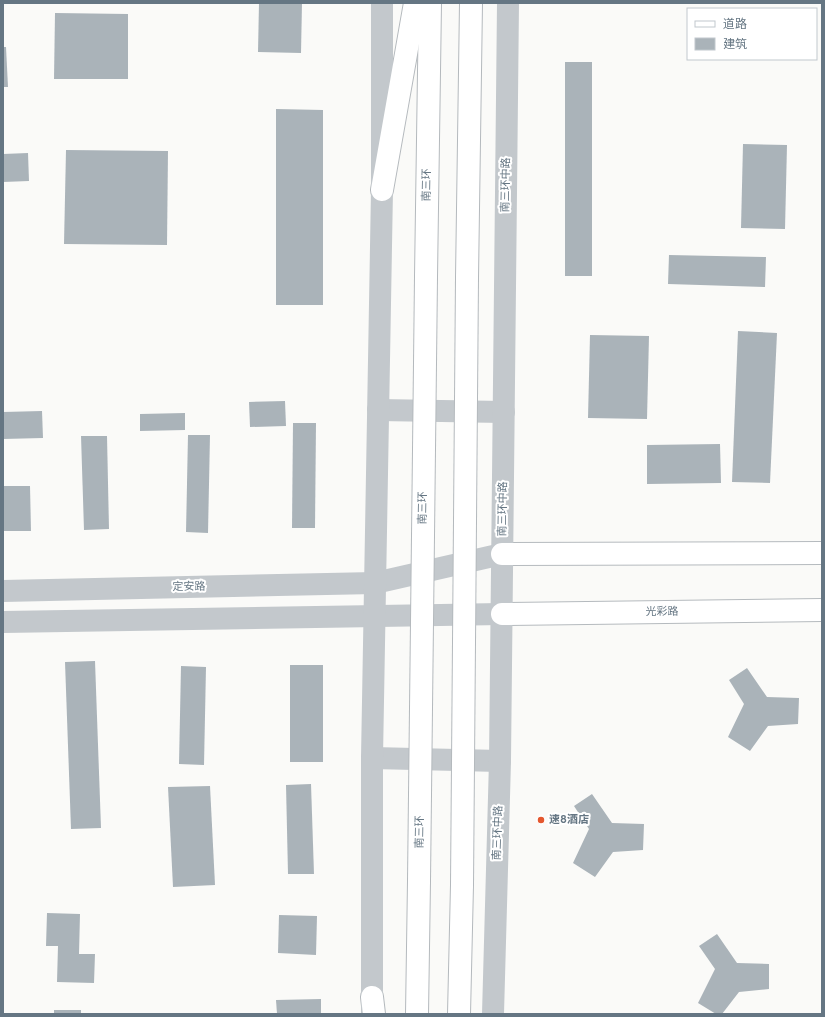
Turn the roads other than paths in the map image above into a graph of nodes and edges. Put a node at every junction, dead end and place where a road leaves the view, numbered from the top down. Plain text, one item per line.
1 (382, 3) edge
2 (415, 3) edge
3 (430, 3) edge
4 (471, 3) edge
5 (508, 3) edge
6 (382, 190) junction
7 (378, 410) junction
8 (504, 412) junction
9 (822, 553) edge
10 (502, 554) junction
11 (375, 583) junction
12 (3, 591) edge
13 (822, 610) edge
14 (502, 614) junction
15 (374, 616) junction
16 (3, 622) edge
17 (372, 758) junction
18 (500, 761) junction
19 (373, 1008) edge
20 (417, 1014) edge
21 (459, 1014) edge
22 (493, 1014) edge

1 - 6 street
2 - 6 main road
3 - 20 main road, 南三环, bridge
4 - 21 main road, bridge
5 - 8 street, 南三环中路
6 - 7 street
7 - 8 street
7 - 11 street
8 - 10 street, 南三环中路
9 - 10 main road
10 - 11 street, 定安路
10 - 14 street, 南三环中路
11 - 12 street, 定安路
11 - 15 street
13 - 14 main road, 光彩路
14 - 15 street
14 - 18 street, 南三环中路
15 - 16 street
15 - 17 street
17 - 18 street
17 - 19 street
18 - 22 street, 南三环中路

